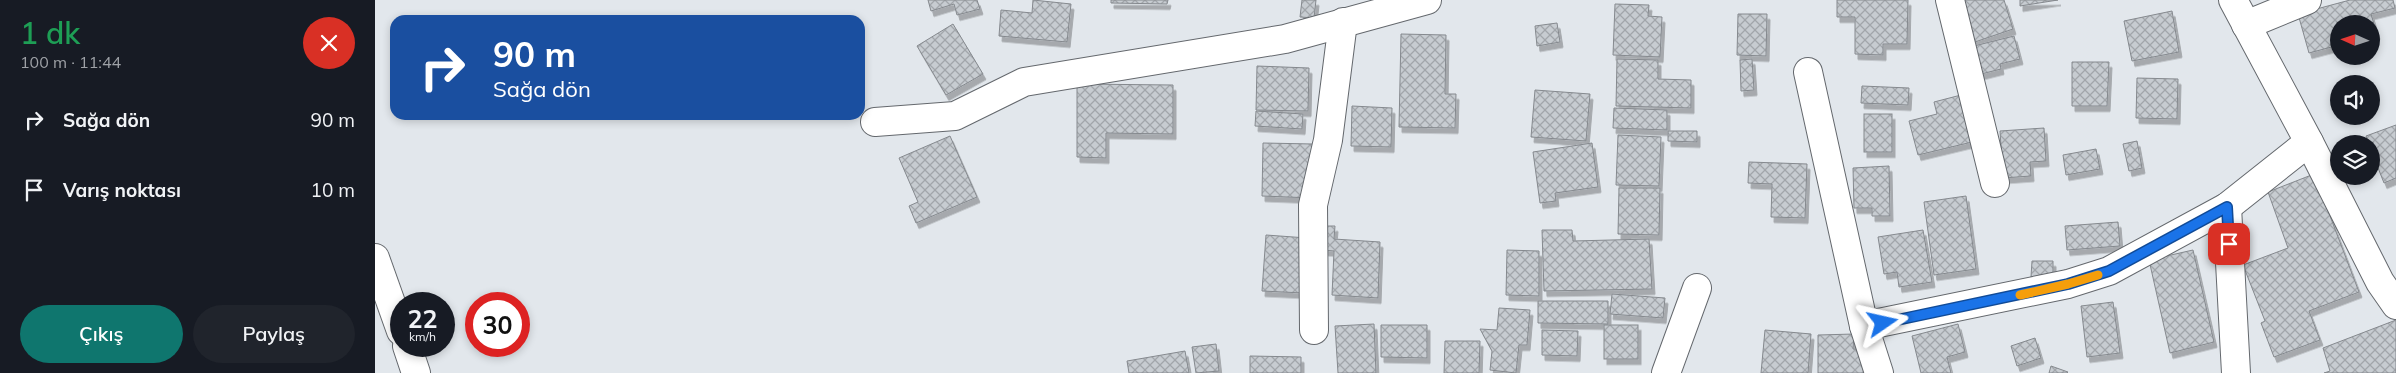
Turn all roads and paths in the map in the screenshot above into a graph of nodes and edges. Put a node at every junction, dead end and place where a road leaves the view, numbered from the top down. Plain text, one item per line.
1 (1950, 0) edge
2 (2233, 0) edge
3 (2307, 0) edge
4 (1410, 2) edge
5 (1343, 22) junction
6 (2246, 25) junction
7 (1808, 72) dead end
8 (875, 122) dead end
9 (2309, 142) junction
10 (1995, 183) dead end
11 (2227, 207) junction
12 (375, 258) edge
13 (1697, 288) dead end
14 (390, 300) edge
15 (2396, 305) edge
16 (1864, 326) junction
17 (1314, 330) dead end
18 (411, 357) edge
19 (416, 373) edge
20 (1666, 373) edge
21 (1879, 373) edge
22 (2236, 373) edge

1 - 10 street
2 - 6 street
3 - 6 street
4 - 5 street
5 - 8 street
5 - 17 street
6 - 9 street
7 - 16 street
9 - 11 street
9 - 15 street
11 - 16 street
11 - 22 street
12 - 14 street
13 - 20 street
16 - 21 street
18 - 19 street

